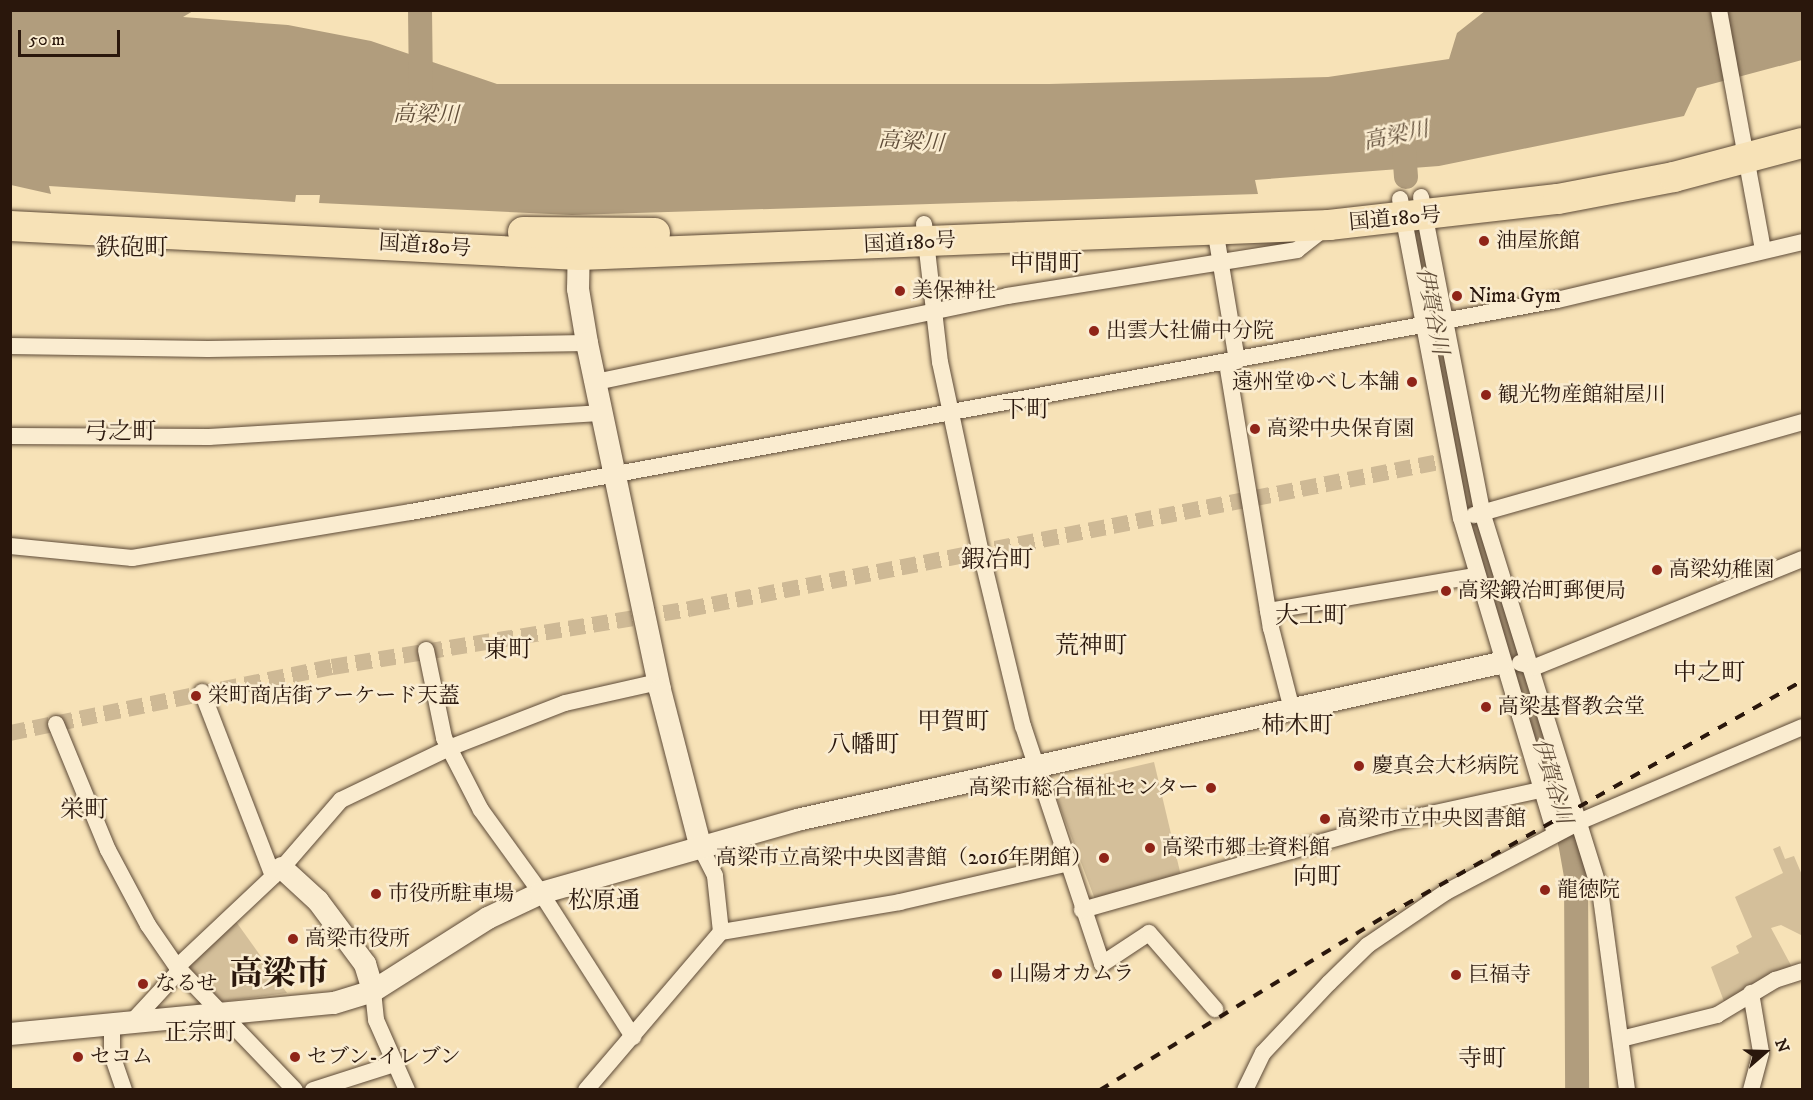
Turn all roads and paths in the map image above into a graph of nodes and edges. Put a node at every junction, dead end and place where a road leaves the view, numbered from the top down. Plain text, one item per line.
1 (1719, 10) edge
2 (1803, 125) edge
3 (1743, 142) junction
4 (1803, 143) edge
5 (10, 207) edge
6 (1412, 208) junction
7 (1329, 225) junction
8 (10, 226) edge
9 (1215, 229) junction
10 (925, 233) junction
11 (1803, 242) edge
12 (579, 244) junction
13 (1763, 250) junction
14 (1218, 263) junction
15 (933, 311) junction
16 (1433, 323) junction
17 (586, 343) junction
18 (10, 346) edge
19 (1232, 362) junction
20 (596, 382) junction
21 (603, 413) junction
22 (951, 416) junction
23 (1803, 423) edge
24 (10, 436) edge
25 (616, 475) junction
26 (1472, 515) junction
27 (10, 546) edge
28 (1803, 559) edge
29 (1476, 576) junction
30 (1268, 611) junction
31 (426, 650) dead end
32 (1515, 664) junction
33 (658, 682) junction
34 (202, 692) dead end
35 (1292, 710) junction
36 (57, 724) dead end
37 (1803, 727) edge
38 (449, 748) junction
39 (1036, 765) junction
40 (1539, 790) junction
41 (1581, 821) junction
42 (1556, 834) junction
43 (701, 848) junction
44 (1065, 864) junction
45 (278, 872) junction
46 (541, 893) junction
47 (1082, 910) junction
48 (721, 932) junction
49 (178, 969) junction
50 (1803, 971) edge
51 (373, 991) junction
52 (1751, 993) junction
53 (1215, 1009) dead end
54 (226, 1016) junction
55 (122, 1024) junction
56 (10, 1034) edge
57 (633, 1037) junction
58 (1620, 1039) junction
59 (394, 1065) junction
60 (124, 1089) edge
61 (295, 1089) edge
62 (313, 1089) edge
63 (407, 1089) edge
64 (586, 1089) edge
65 (1245, 1089) edge
66 (1627, 1089) edge
67 (1751, 1089) edge

1 - 3 street
2 - 3 highway, 国道180号
3 - 4 highway, 国道180号
3 - 6 highway, 国道180号
3 - 13 street
5 - 12 highway, 国道180号
6 - 7 highway, 国道180号
6 - 10 highway, 国道180号
6 - 16 street
7 - 9 highway, 国道180号
7 - 14 street
8 - 12 highway, 国道180号
9 - 10 highway, 国道180号
9 - 14 street
10 - 12 highway, 国道180号
10 - 15 street
11 - 13 street
12 - 17 street
13 - 16 street
14 - 15 street
14 - 19 street
15 - 20 street
15 - 22 street
16 - 19 street
16 - 26 street
17 - 18 street
17 - 20 street
19 - 22 street
19 - 30 street
20 - 21 street
21 - 24 street
21 - 25 street
22 - 25 street
22 - 39 street
23 - 26 street
25 - 27 street
25 - 33 street
26 - 29 street
26 - 32 street
28 - 32 street
29 - 30 street
29 - 32 street
30 - 35 street
31 - 38 street
32 - 35 street
32 - 40 street
32 - 41 street
33 - 38 street
33 - 43 street
34 - 45 street
35 - 39 street
36 - 49 street
37 - 41 street
38 - 45 street
38 - 46 street
39 - 43 street
39 - 44 street
40 - 42 street
40 - 47 street
41 - 42 street
41 - 58 street
42 - 65 street
43 - 46 street
43 - 48 street
44 - 47 street
44 - 48 street
45 - 49 street
45 - 51 street
46 - 51 street
46 - 57 street
47 - 53 street
48 - 57 street
49 - 54 street
49 - 55 street
50 - 52 street
51 - 54 street
51 - 59 street
52 - 58 street
52 - 67 street
54 - 55 street
54 - 61 street
55 - 56 street
55 - 60 street
57 - 64 street
58 - 66 street
59 - 62 street
59 - 63 street

